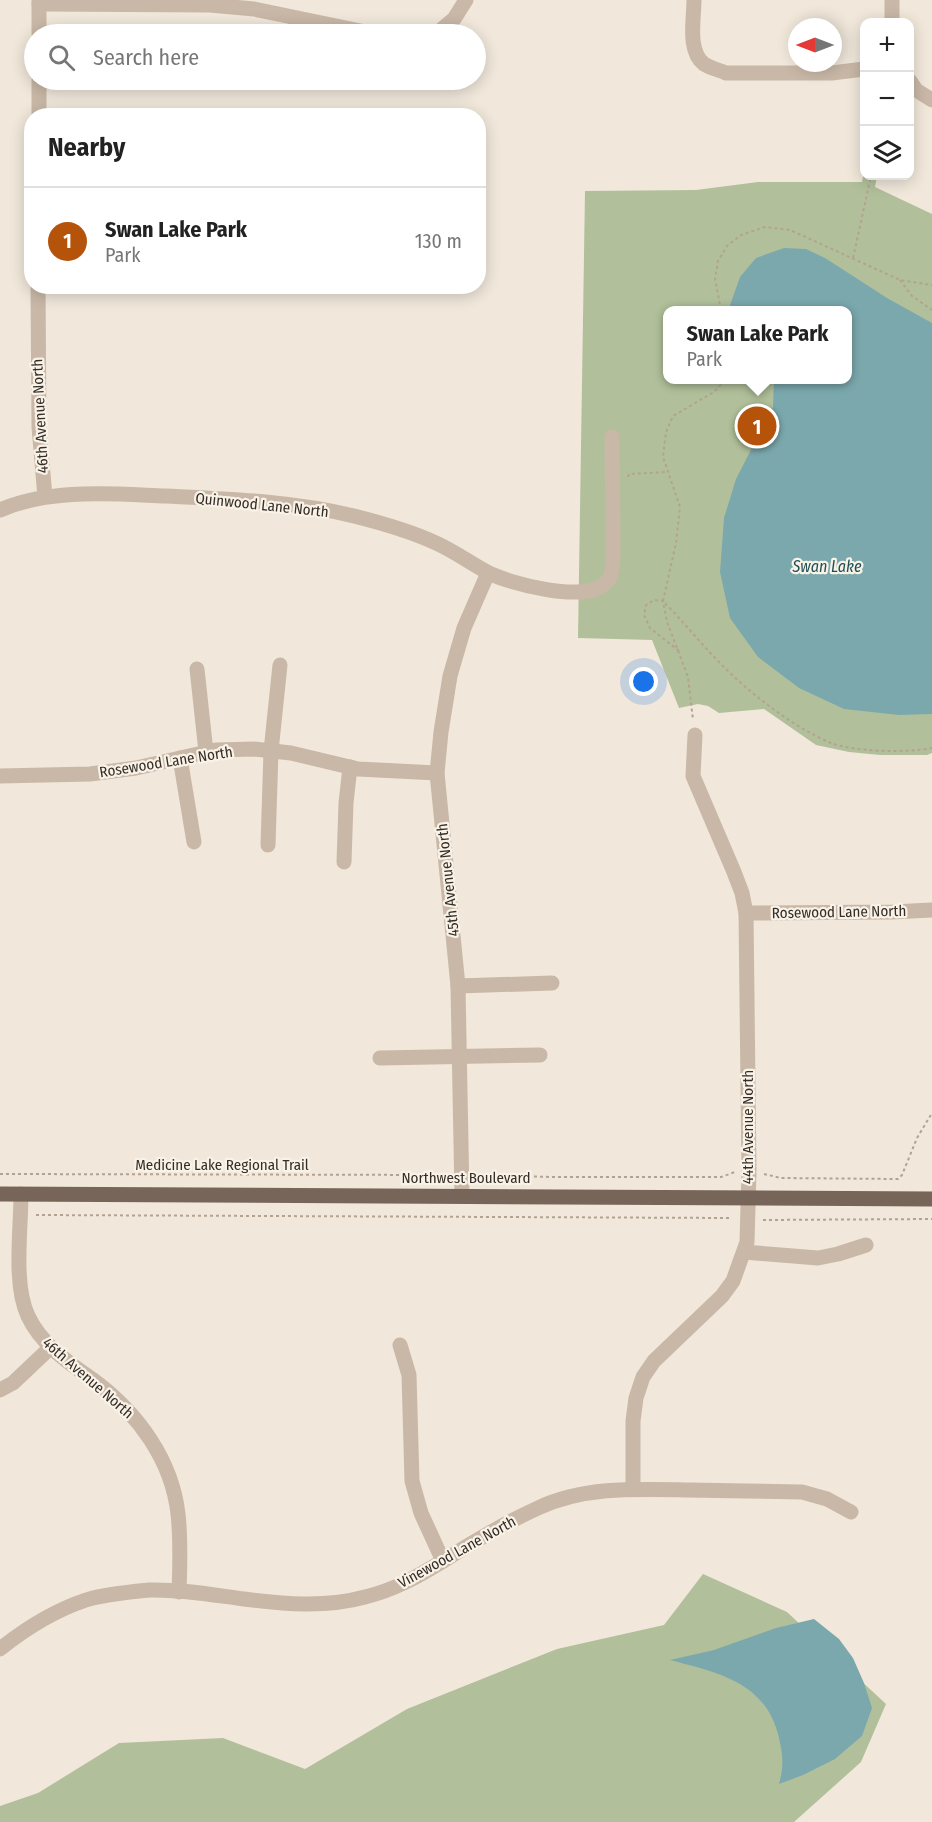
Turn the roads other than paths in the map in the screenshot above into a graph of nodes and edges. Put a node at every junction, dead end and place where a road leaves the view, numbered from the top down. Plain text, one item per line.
1 (466, 0) edge
2 (694, 0) edge
3 (892, 0) edge
4 (39, 2) edge
5 (892, 18) edge
6 (39, 24) edge
7 (327, 24) edge
8 (448, 24) edge
9 (860, 70) edge
10 (914, 87) edge
11 (39, 90) edge
12 (932, 100) edge
13 (39, 108) edge
14 (38, 294) edge
15 (612, 437) dead end
16 (45, 497) junction
17 (0, 510) edge
18 (488, 573) junction
19 (280, 665) dead end
20 (197, 669) dead end
21 (695, 735) road end
22 (271, 751) junction
23 (206, 752) junction
24 (180, 758) junction
25 (350, 767) junction
26 (437, 773) junction
27 (0, 776) edge
28 (194, 842) dead end
29 (268, 845) dead end
30 (344, 862) dead end
31 (932, 910) edge
32 (746, 913) junction
33 (552, 983) dead end
34 (458, 986) junction
35 (540, 1055) dead end
36 (460, 1056) junction
37 (380, 1058) dead end
38 (0, 1194) edge
39 (21, 1194) junction
40 (462, 1196) junction
41 (748, 1198) junction
42 (932, 1199) edge
43 (866, 1245) dead end
44 (744, 1252) junction
45 (400, 1345) dead end
46 (51, 1347) junction
47 (0, 1390) edge
48 (633, 1489) junction
49 (851, 1512) dead end
50 (442, 1561) junction
51 (179, 1592) junction
52 (0, 1649) edge

1 - 8 street
2 - 9 street
3 - 5 street
4 - 6 street
4 - 7 street
10 - 12 street
11 - 13 street
14 - 16 street, 46th Avenue North
15 - 18 street, Quinwood Lane North
16 - 17 street
16 - 18 street, Quinwood Lane North
18 - 26 street, 45th Avenue North
19 - 22 street
20 - 23 street
21 - 32 street, 44th Avenue North
22 - 23 street, Rosewood Lane North
22 - 25 street, Rosewood Lane North
22 - 29 street
23 - 24 street, Rosewood Lane North
24 - 27 street, Rosewood Lane North
24 - 28 street
25 - 26 street, Rosewood Lane North
25 - 30 street
26 - 34 street, 45th Avenue North
31 - 32 street, Rosewood Lane North
32 - 41 street, 44th Avenue North
33 - 34 street
34 - 36 street, 45th Avenue North
35 - 36 street
36 - 37 street
36 - 40 street, 45th Avenue North
38 - 39 main road, Northwest Boulevard
39 - 40 main road, Northwest Boulevard
39 - 46 street, 46th Avenue North
40 - 41 main road, Northwest Boulevard
41 - 42 main road, Northwest Boulevard
41 - 44 street, 44th Avenue North
43 - 44 street
44 - 48 street, 44th Avenue North
45 - 50 street
46 - 47 street
46 - 51 street, 46th Avenue North
48 - 49 street, Vinewood Lane North
48 - 50 street, Vinewood Lane North
50 - 51 street, Vinewood Lane North
51 - 52 street, Vinewood Lane North

